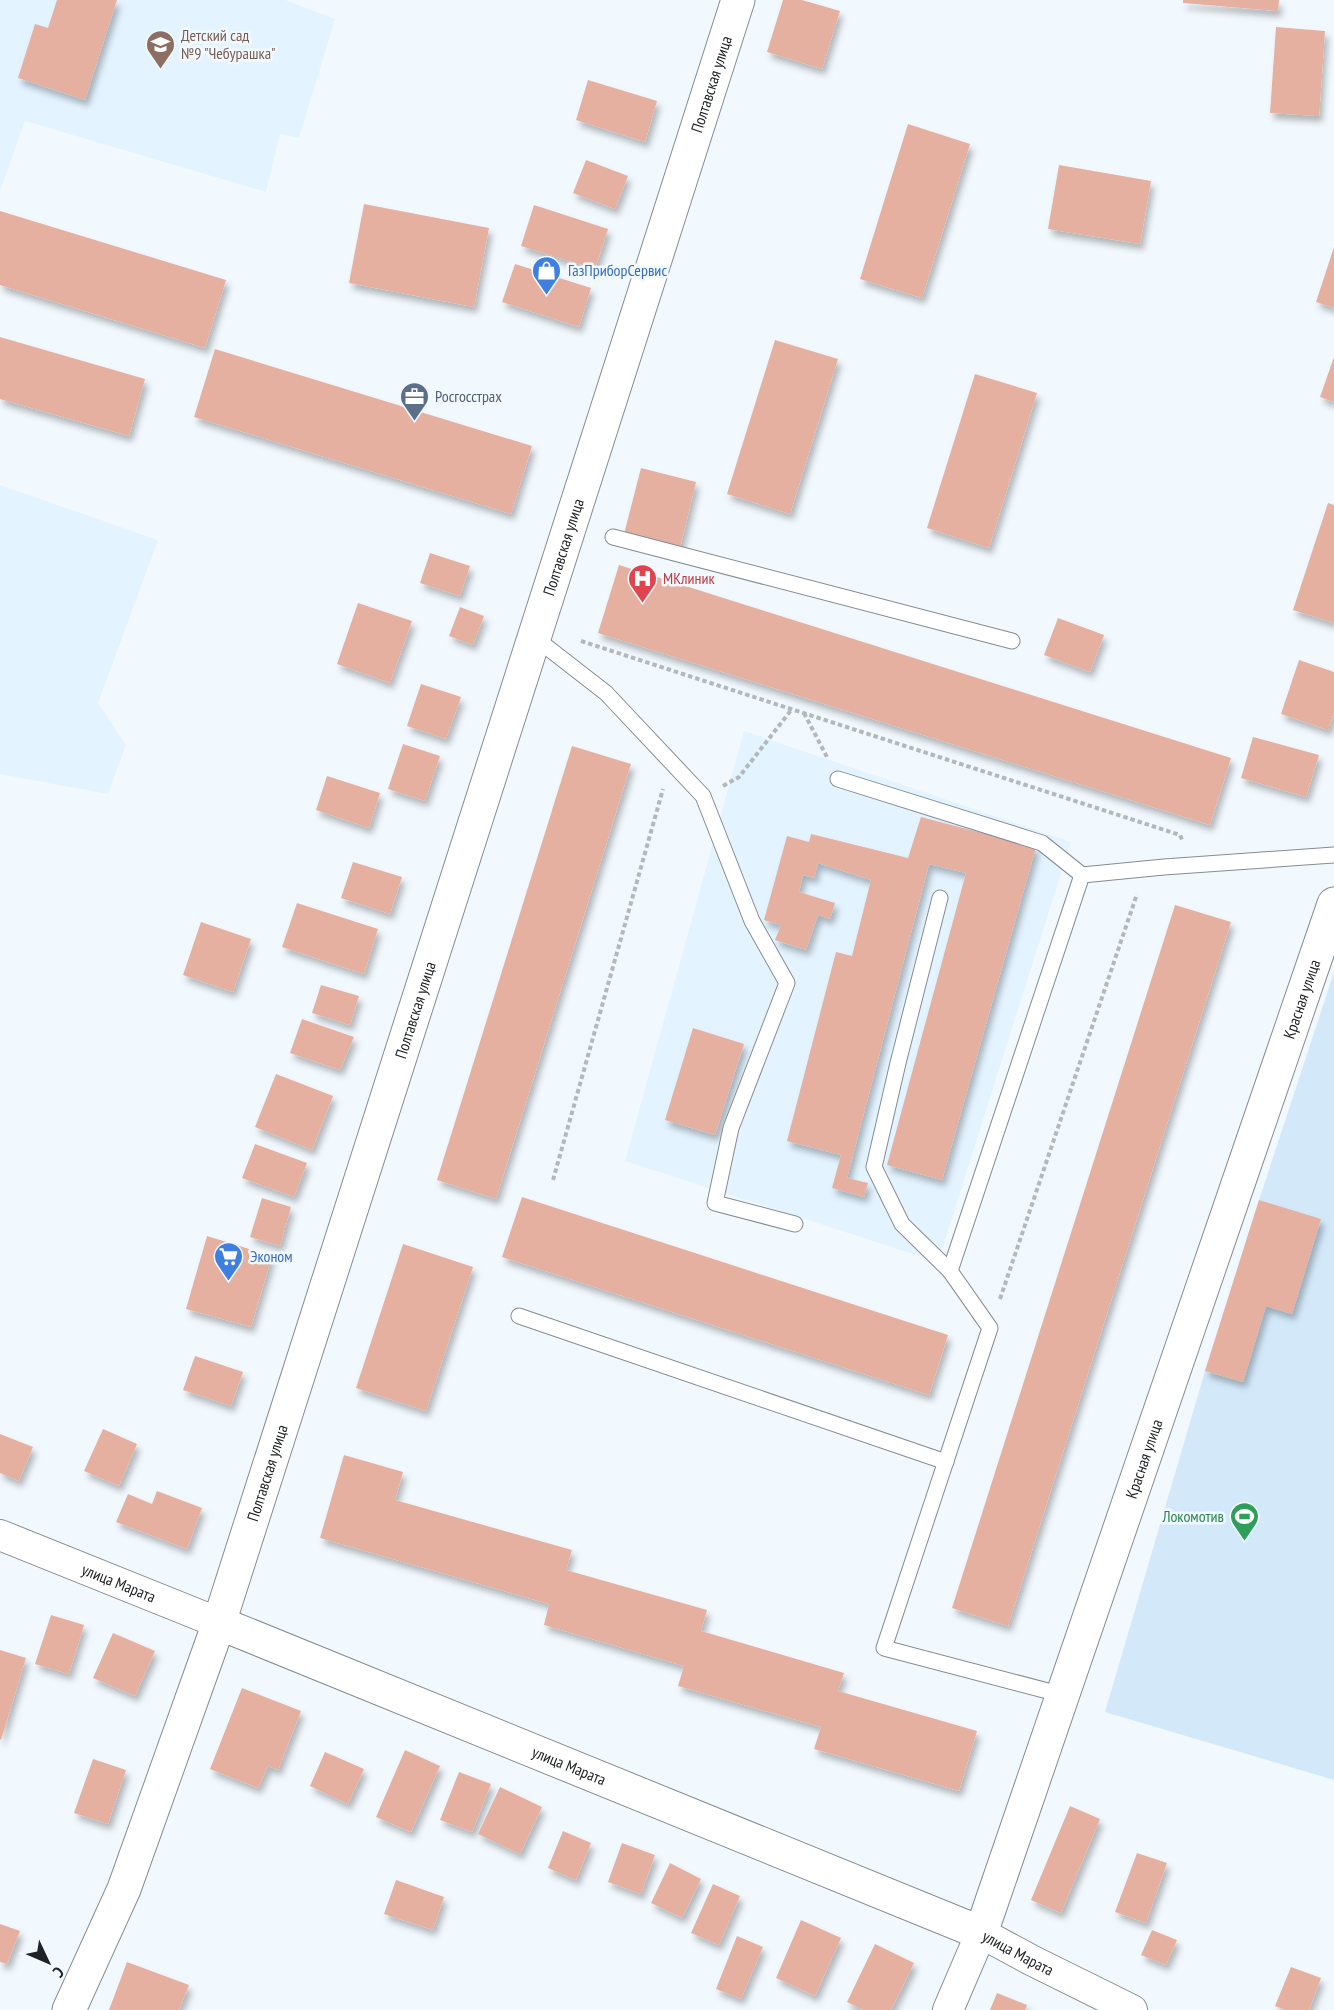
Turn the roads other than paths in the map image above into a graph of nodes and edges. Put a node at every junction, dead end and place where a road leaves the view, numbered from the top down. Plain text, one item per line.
1 (738, 0) edge
2 (613, 537) dead end
3 (534, 637) junction
4 (1012, 641) dead end
5 (838, 779) road end
6 (1334, 855) edge
7 (1082, 875) junction
8 (940, 898) dead end
9 (1334, 904) edge
10 (795, 1224) dead end
11 (950, 1271) junction
12 (519, 1316) dead end
13 (946, 1462) junction
14 (0, 1535) edge
15 (219, 1623) junction
16 (1063, 1695) junction
17 (981, 1933) junction
18 (69, 2010) edge
19 (948, 2010) edge
20 (1132, 2010) edge

1 - 3 street, Полтавская улица
2 - 4 lane
3 - 10 lane
3 - 15 street, Полтавская улица
5 - 7 lane
6 - 7 lane
7 - 11 lane
8 - 11 lane
9 - 16 street, Красная улица
11 - 13 lane
12 - 13 lane
13 - 16 lane
14 - 15 street, улица Марата
15 - 17 street, улица Марата
15 - 18 street, Полтавская улица
16 - 17 street, Красная улица
17 - 19 street, Красная улица
17 - 20 street, улица Марата

